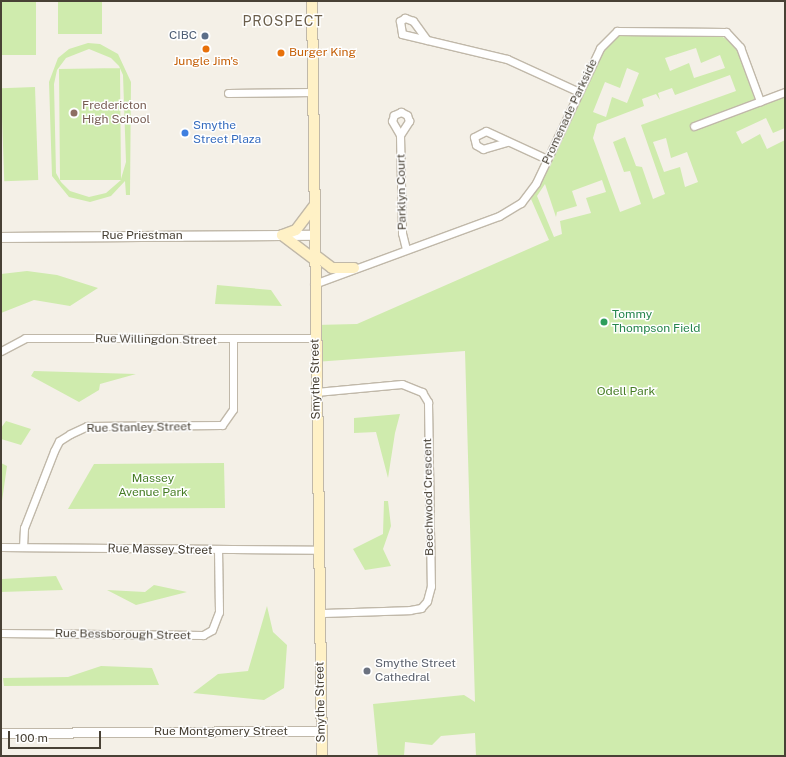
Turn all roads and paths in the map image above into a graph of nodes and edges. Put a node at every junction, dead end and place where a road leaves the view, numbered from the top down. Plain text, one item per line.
1 (312, 1) edge
2 (427, 40) dead end
3 (313, 92) junction
4 (579, 92) junction
5 (785, 92) edge
6 (228, 93) dead end
7 (760, 101) junction
8 (694, 126) dead end
9 (400, 134) dead end
10 (507, 142) dead end
11 (547, 159) junction
12 (314, 206) junction
13 (282, 235) junction
14 (314, 235) junction
15 (1, 237) edge
16 (406, 249) junction
17 (315, 257) junction
18 (354, 268) junction
19 (314, 284) junction
20 (315, 338) junction
21 (233, 340) junction
22 (1, 351) edge
23 (316, 392) junction
24 (1, 547) edge
25 (23, 547) junction
26 (318, 550) junction
27 (218, 551) junction
28 (320, 613) junction
29 (1, 633) edge
30 (322, 731) junction
31 (1, 733) edge
32 (322, 756) edge

1 - 3 main road, Smythe Street
2 - 4 street
3 - 6 street
3 - 12 main road, Smythe Street
4 - 7 street, Promenade Parkside
4 - 11 street, Promenade Parkside
5 - 7 street
7 - 8 street
9 - 16 street, Parklyn Court
10 - 11 street
11 - 16 street, Promenade Parkside
12 - 13 main road
12 - 14 main road, Smythe Street
13 - 14 street, Rue Priestman
13 - 15 street, Rue Priestman
13 - 17 main road
14 - 17 main road, Smythe Street
16 - 18 street, Promenade Parkside
17 - 18 main road
17 - 19 main road, Smythe Street
18 - 19 street, Promenade Parkside
19 - 20 main road, Smythe Street
20 - 21 street, Rue Willingdon Street
20 - 23 main road, Smythe Street
21 - 22 street, Rue Willingdon Street
21 - 25 street, Rue Stanley Street
23 - 26 main road, Smythe Street
23 - 28 street, Beechwood Crescent
24 - 25 street, Rue Massey Street
25 - 27 street, Rue Massey Street
26 - 27 street, Rue Massey Street
26 - 28 main road, Smythe Street
27 - 29 street, Rue Bessborough Street
28 - 30 main road, Smythe Street
30 - 31 street, Rue Montgomery Street
30 - 32 main road, Smythe Street

